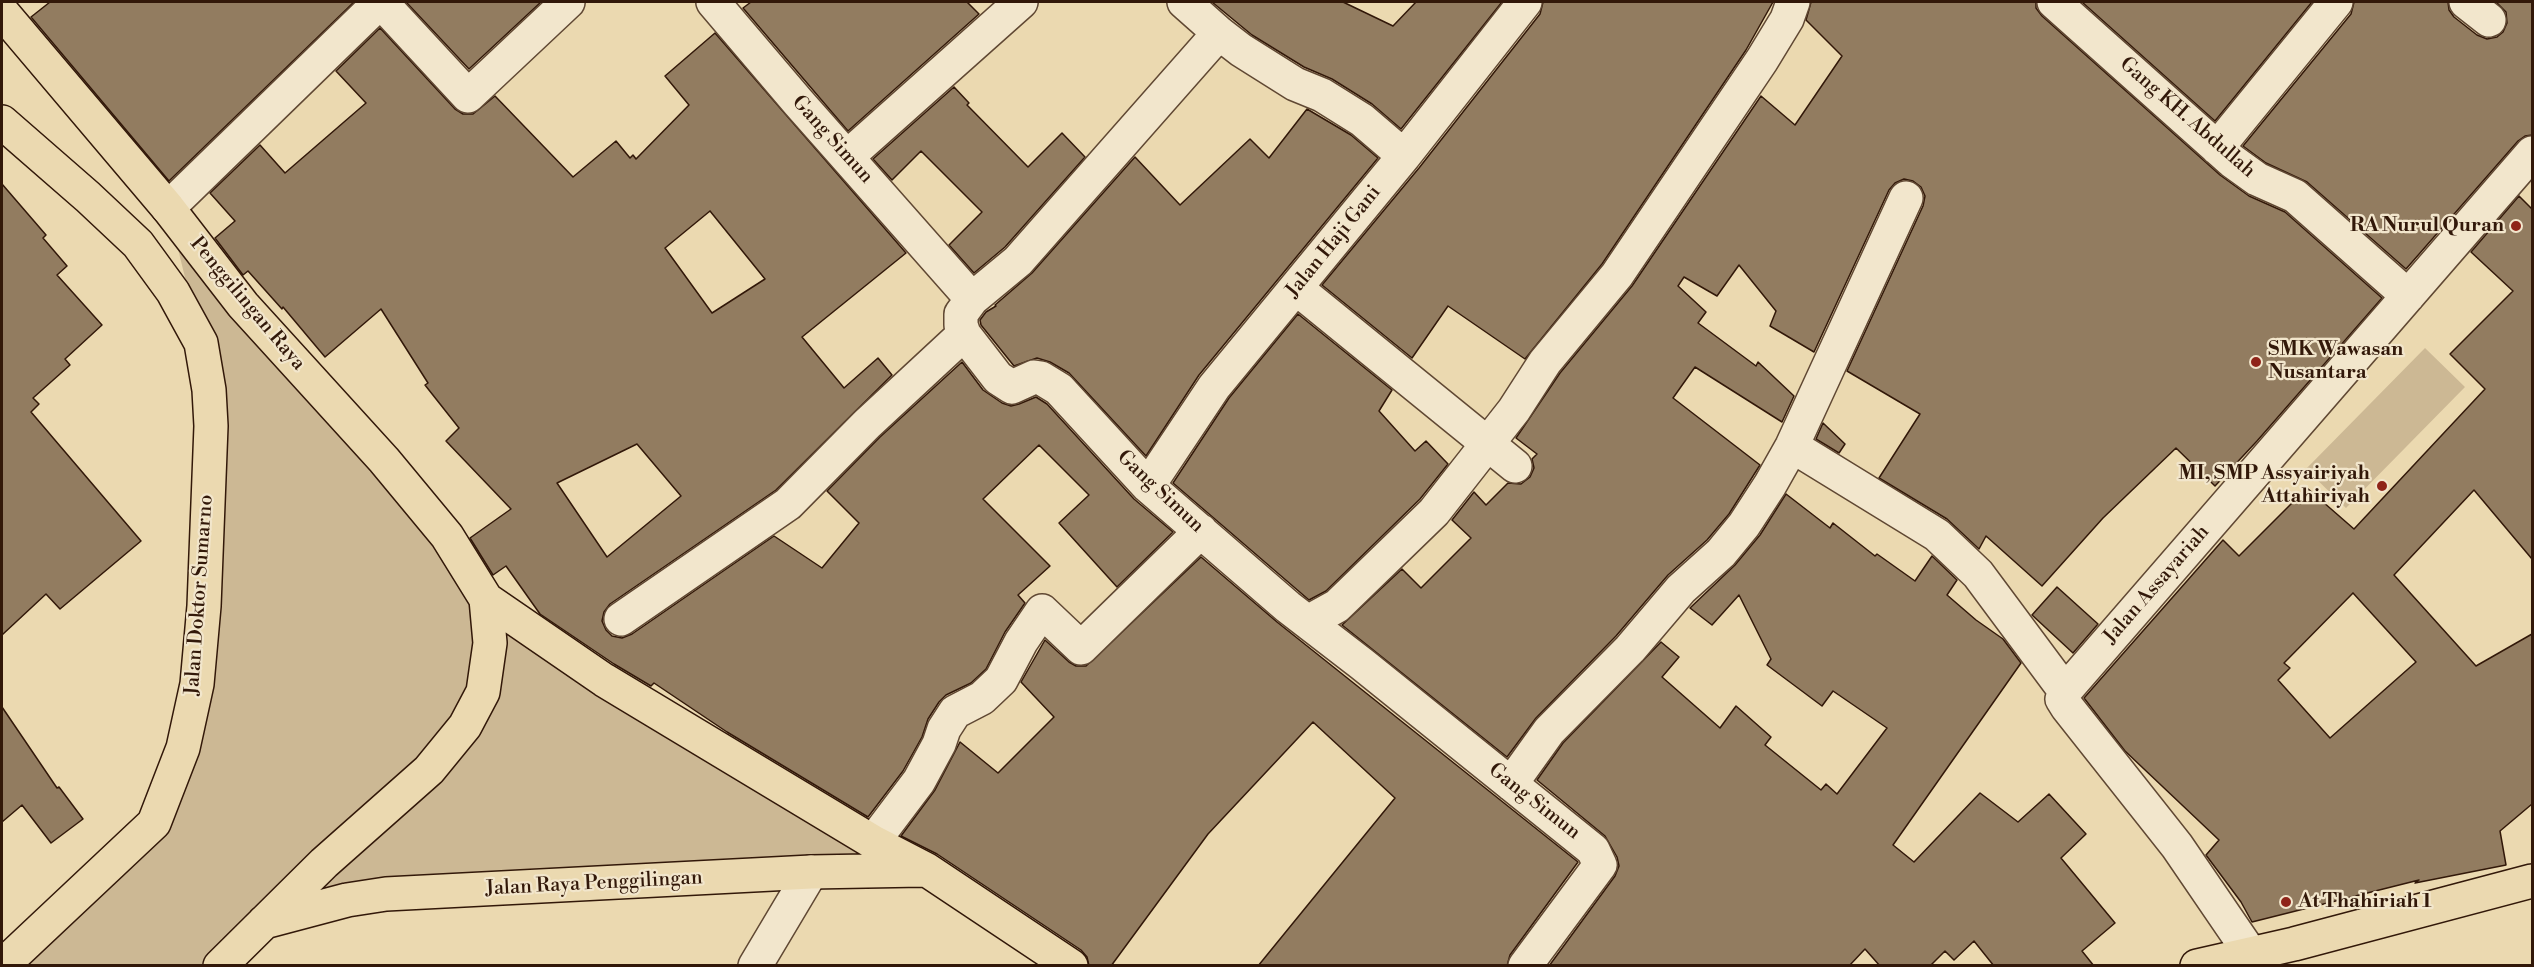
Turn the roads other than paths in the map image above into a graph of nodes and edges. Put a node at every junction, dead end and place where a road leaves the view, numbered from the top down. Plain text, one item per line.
1 (381, 2) edge
2 (568, 2) edge
3 (713, 2) edge
4 (1021, 2) edge
5 (1184, 2) edge
6 (1525, 2) edge
7 (1793, 2) edge
8 (2054, 2) edge
9 (2336, 2) edge
10 (2, 12) edge
11 (1218, 33) junction
12 (2, 122) edge
13 (2217, 148) junction
14 (2532, 153) edge
15 (1404, 156) junction
16 (847, 157) junction
17 (1906, 198) dead end
18 (168, 208) junction
19 (1296, 288) junction
20 (2408, 296) junction
21 (972, 298) junction
22 (964, 334) junction
23 (1488, 442) junction
24 (1792, 446) junction
25 (1515, 466) dead end
26 (1148, 486) junction
27 (1201, 531) junction
28 (486, 599) junction
29 (621, 619) dead end
30 (1308, 622) junction
31 (2065, 691) junction
32 (1511, 784) junction
33 (873, 842) junction
34 (927, 870) junction
35 (811, 872) junction
36 (2532, 881) edge
37 (264, 922) junction
38 (2254, 959) edge
39 (2, 966) edge
40 (220, 966) edge
41 (755, 966) edge
42 (1071, 966) edge
43 (1525, 966) edge
44 (2196, 966) edge

1 - 2 street
1 - 18 street
3 - 16 street, Gang Simun
4 - 16 street
5 - 11 street
6 - 15 street, Jalan Haji Gani
7 - 23 street
8 - 13 street, Gang KH. Abdullah
9 - 13 street
10 - 18 main road, Penggilingan Raya
11 - 15 street
11 - 21 street
12 - 39 main road, Jalan Doktor Sumarno
13 - 20 street, Gang KH. Abdullah
14 - 20 street, Jalan Assayariah
15 - 19 street, Jalan Haji Gani
16 - 21 street, Gang Simun
17 - 24 street
18 - 28 main road, Penggilingan Raya
19 - 23 street
19 - 26 street, Jalan Haji Gani
20 - 31 street, Jalan Assayariah
21 - 22 street
22 - 26 street, Gang Simun
22 - 29 street
23 - 25 street
23 - 30 street
24 - 31 street
24 - 32 street
26 - 27 street, Gang Simun
27 - 30 street, Gang Simun
27 - 33 street
28 - 33 main road
28 - 37 main road
30 - 32 street, Gang Simun
31 - 38 street
32 - 43 street, Gang Simun
33 - 34 main road
34 - 35 main road, Jalan Raya Penggilingan
34 - 42 main road
35 - 37 main road, Jalan Raya Penggilingan
35 - 41 street
36 - 38 main road
37 - 40 main road
38 - 44 main road

